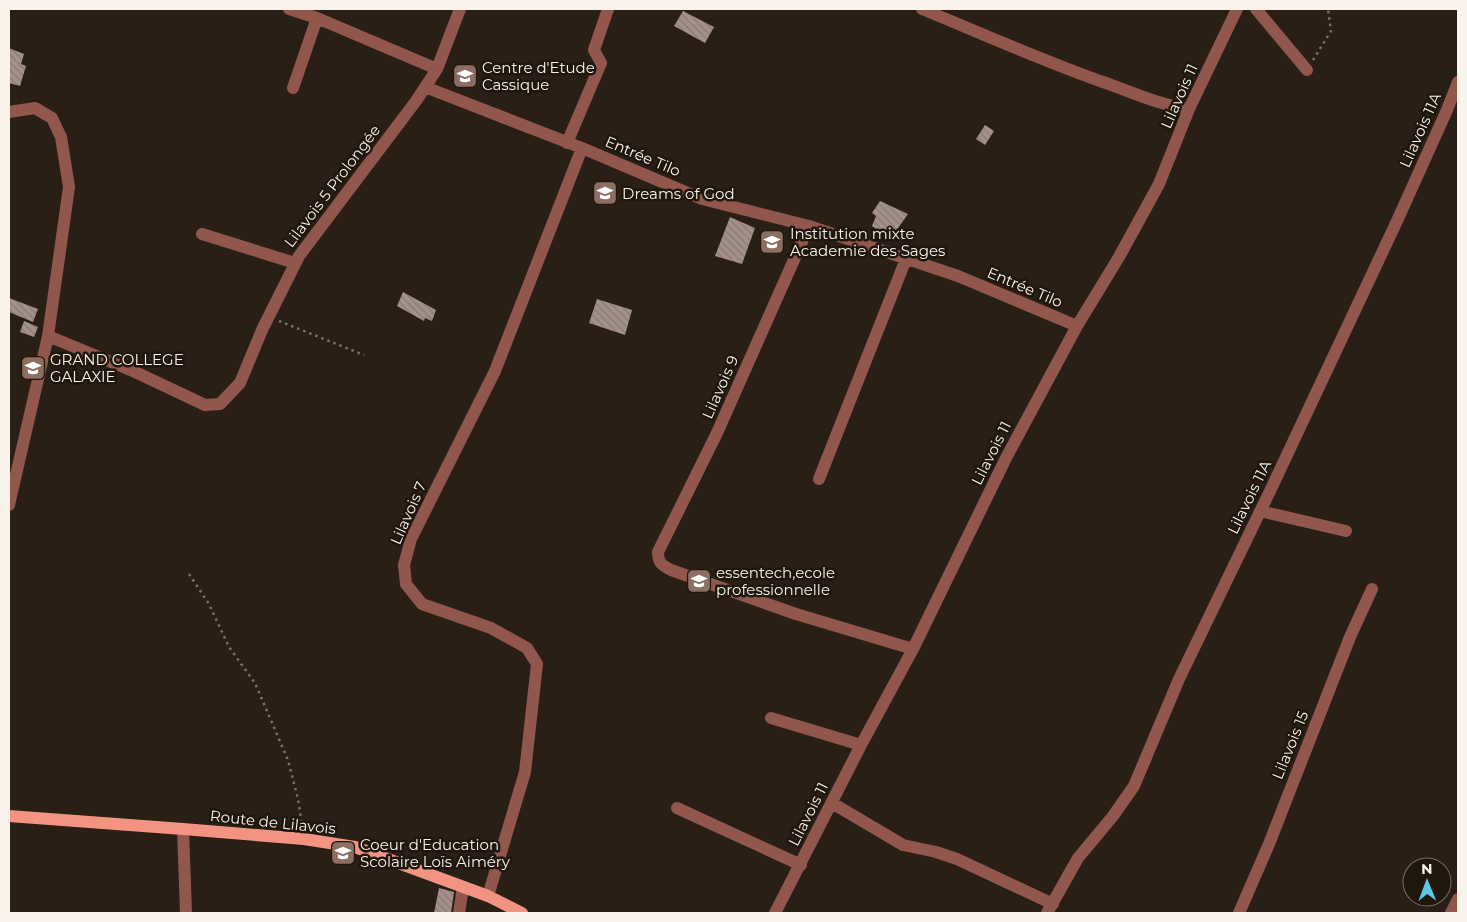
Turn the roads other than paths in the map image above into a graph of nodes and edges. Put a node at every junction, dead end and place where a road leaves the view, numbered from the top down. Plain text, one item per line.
1 (290, 9) edge
2 (460, 9) edge
3 (608, 9) edge
4 (922, 9) edge
5 (1237, 9) edge
6 (1256, 9) edge
7 (317, 18) junction
8 (437, 69) junction
9 (1307, 70) road end
10 (1458, 82) edge
11 (425, 87) junction
12 (293, 88) dead end
13 (1189, 109) junction
14 (9, 112) edge
15 (566, 143) junction
16 (582, 148) junction
17 (809, 226) junction
18 (202, 234) dead end
19 (906, 259) junction
20 (295, 263) junction
21 (1077, 326) junction
22 (49, 332) junction
23 (819, 479) dead end
24 (9, 505) edge
25 (1260, 511) junction
26 (1346, 531) dead end
27 (1372, 589) dead end
28 (913, 649) junction
29 (770, 718) dead end
30 (861, 745) junction
31 (832, 803) junction
32 (677, 808) dead end
33 (9, 816) edge
34 (183, 828) junction
35 (801, 865) junction
36 (463, 887) junction
37 (488, 896) junction
38 (1458, 899) edge
39 (1050, 909) edge
40 (186, 913) edge
41 (458, 913) edge
42 (522, 913) edge
43 (775, 913) edge
44 (1239, 913) edge
45 (1451, 913) edge

1 - 7 street
2 - 8 street, Lilavois 5 Prolongée
3 - 15 street
4 - 13 street
5 - 13 street, Lilavois 11
6 - 9 street
7 - 8 street
7 - 12 street
8 - 11 street, Lilavois 5 Prolongée
10 - 25 street, Lilavois 11A
11 - 15 street, Entrée Tilo
11 - 20 street, Lilavois 5 Prolongée
13 - 21 street, Lilavois 11
14 - 22 street
15 - 16 street, Entrée Tilo
16 - 17 street, Entrée Tilo
16 - 37 street, Lilavois 7
17 - 19 street, Entrée Tilo
17 - 28 street, Lilavois 9
18 - 20 street
19 - 21 street, Entrée Tilo
19 - 23 street
20 - 22 street, Lilavois 5 Prolongée
21 - 28 street, Lilavois 11
22 - 24 street
25 - 26 street
25 - 39 street, Lilavois 11A
27 - 44 street, Lilavois 15
28 - 30 street, Lilavois 11
29 - 30 street
30 - 31 street, Lilavois 11
31 - 35 street, Lilavois 11
31 - 39 street
32 - 35 street
33 - 34 main road, Route de Lilavois
34 - 36 main road, Route de Lilavois
34 - 40 street
35 - 43 street, Lilavois 11
36 - 37 main road, Route de Lilavois
36 - 41 street
37 - 42 main road, Route de Lilavois
38 - 45 street

